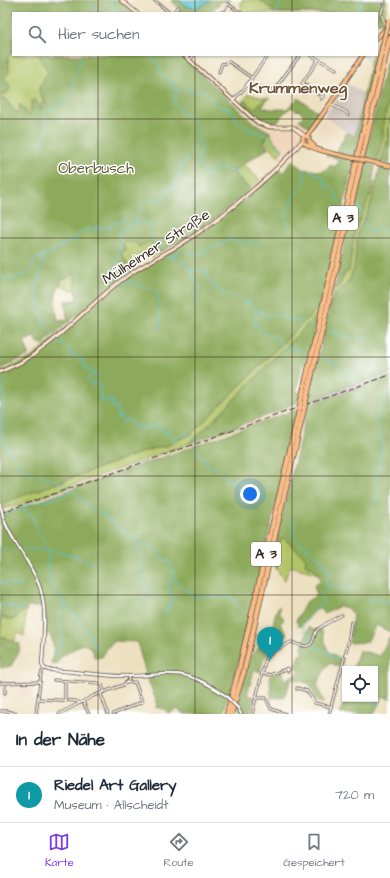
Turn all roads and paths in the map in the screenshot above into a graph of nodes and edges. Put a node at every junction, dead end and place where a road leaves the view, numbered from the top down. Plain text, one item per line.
1 (121, 0) edge
2 (154, 0) edge
3 (385, 0) edge
4 (136, 12) edge
5 (170, 12) edge
6 (172, 12) edge
7 (182, 12) edge
8 (223, 12) edge
9 (240, 12) edge
10 (390, 20) edge
11 (386, 28) junction
12 (378, 37) edge
13 (388, 37) edge
14 (185, 56) edge
15 (193, 56) edge
16 (267, 56) edge
17 (299, 56) edge
18 (312, 56) edge
19 (362, 56) edge
20 (318, 60) junction
21 (190, 61) junction
22 (336, 69) dead end
23 (218, 72) dead end
24 (252, 78) junction
25 (303, 83) junction
26 (247, 84) junction
27 (295, 88) dead end
28 (274, 90) junction
29 (298, 90) junction
30 (300, 92) dead end
31 (286, 93) dead end
32 (324, 94) dead end
33 (233, 101) junction
34 (331, 103) junction
35 (348, 116) dead end
36 (305, 139) junction
37 (390, 166) edge
38 (0, 372) edge
39 (302, 410) junction
40 (0, 504) edge
41 (272, 548) junction
42 (272, 562) dead end
43 (342, 615) dead end
44 (351, 622) dead end
45 (250, 655) dead end
46 (44, 668) junction
47 (286, 669) dead end
48 (244, 671) junction
49 (262, 673) junction
50 (129, 677) junction
51 (54, 680) dead end
52 (40, 682) junction
53 (65, 682) junction
54 (0, 683) edge
55 (5, 683) junction
56 (126, 683) junction
57 (299, 684) dead end
58 (104, 692) junction
59 (5, 693) dead end
60 (101, 694) junction
61 (256, 698) junction
62 (39, 699) junction
63 (65, 701) junction
64 (83, 702) junction
65 (80, 703) junction
66 (331, 707) junction
67 (67, 710) junction
68 (0, 711) edge
69 (3, 711) junction
70 (4, 714) edge
71 (17, 714) edge
72 (36, 714) edge
73 (59, 714) edge
74 (68, 714) edge
75 (89, 714) edge
76 (108, 714) edge
77 (113, 714) edge
78 (227, 714) edge
79 (231, 714) edge
80 (241, 714) edge
81 (252, 714) edge
82 (283, 714) edge
83 (286, 714) edge
84 (329, 714) edge

1 - 4 main road
2 - 5 street
3 - 11 street
6 - 7 street
8 - 9 street
10 - 11 main road
10 - 13 highway, A 3, bridge
11 - 12 main road
13 - 39 highway, A 3, bridge
14 - 21 main road
15 - 21 street
16 - 24 street
17 - 28 street
18 - 20 street
19 - 34 main road
20 - 22 street
20 - 25 street
21 - 33 main road
23 - 24 street
24 - 26 street
25 - 29 street
25 - 32 street
26 - 28 street
26 - 33 street
27 - 29 street
28 - 31 street
29 - 30 street
33 - 36 main road
34 - 35 street
34 - 36 main road
36 - 37 main road, bridge
36 - 38 main road, Mülheimer Straße
39 - 41 highway, A 3
39 - 78 highway, A 3
40 - 46 street, bridge
41 - 42 highway
41 - 48 highway, A 3
43 - 49 street
44 - 66 street
45 - 48 highway
46 - 50 street
46 - 52 street
47 - 49 street
48 - 79 highway, A 3
49 - 61 street
50 - 56 street
50 - 80 street, bridge
51 - 53 street
52 - 55 street
52 - 62 street
53 - 58 street
53 - 63 street
54 - 55 street
55 - 59 street
56 - 58 street
56 - 77 street
57 - 66 street
58 - 60 street
60 - 64 street
60 - 76 street
61 - 81 street
61 - 82 street
62 - 63 street
62 - 72 street
63 - 65 street
64 - 65 street
64 - 75 street
65 - 67 street
66 - 84 street
67 - 73 street
67 - 74 street
68 - 69 street
69 - 70 street
69 - 71 street
82 - 83 street

